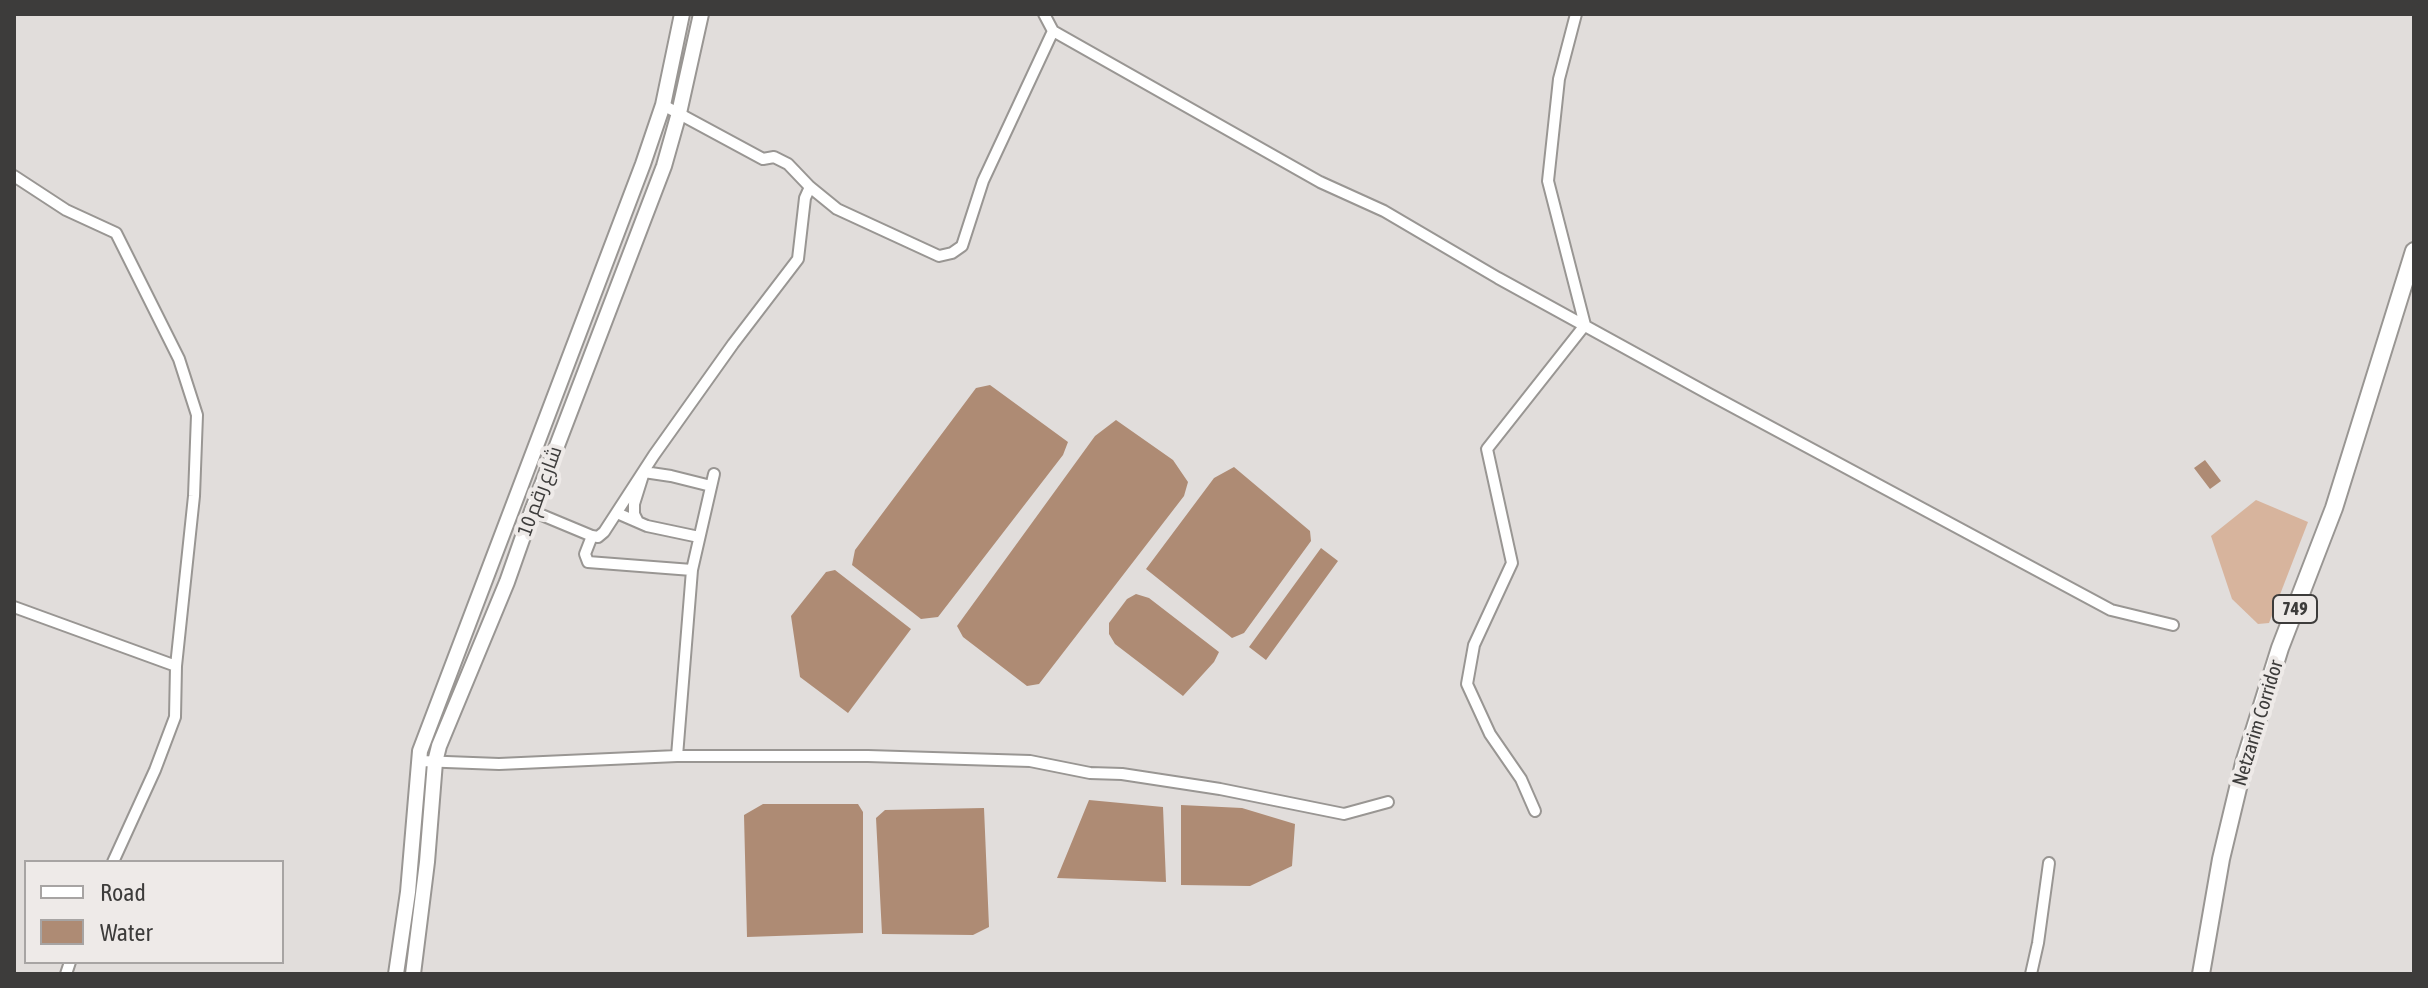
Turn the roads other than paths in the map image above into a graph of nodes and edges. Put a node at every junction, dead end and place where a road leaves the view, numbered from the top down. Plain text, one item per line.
1 (682, 14) edge
2 (701, 14) edge
3 (1044, 14) edge
4 (1576, 14) edge
5 (1053, 31) junction
6 (663, 105) junction
7 (679, 113) junction
8 (14, 176) edge
9 (810, 187) junction
10 (2414, 251) edge
11 (1585, 325) junction
12 (644, 472) junction
13 (714, 474) dead end
14 (711, 486) junction
15 (532, 511) junction
16 (617, 513) junction
17 (638, 522) junction
18 (592, 536) junction
19 (699, 537) junction
20 (692, 570) junction
21 (14, 607) edge
22 (2173, 625) dead end
23 (176, 666) junction
24 (677, 756) junction
25 (427, 762) junction
26 (1388, 802) dead end
27 (1535, 811) dead end
28 (114, 860) edge
29 (2049, 863) dead end
30 (396, 974) edge
31 (413, 974) edge
32 (2031, 974) edge
33 (2201, 974) edge

1 - 6 main road, شارع رقم 10
2 - 7 main road, شارع رقم 10
3 - 5 street
4 - 11 street
5 - 9 street
5 - 11 street
6 - 7 street
6 - 25 main road, شارع رقم 10
7 - 9 street
7 - 15 main road, شارع رقم 10
8 - 23 street
9 - 12 street
10 - 33 main road, Netzarim Corridor / 749
11 - 22 street
11 - 27 street
12 - 14 street
12 - 16 street
12 - 17 street
13 - 14 street
14 - 19 street
15 - 18 street
15 - 25 main road, شارع رقم 10
16 - 17 street
16 - 18 street
17 - 19 street
18 - 20 street
19 - 20 street
20 - 24 street
21 - 23 street
23 - 28 street
24 - 25 street
24 - 26 street
25 - 30 main road, شارع رقم 10
25 - 31 main road, شارع رقم 10
29 - 32 street

